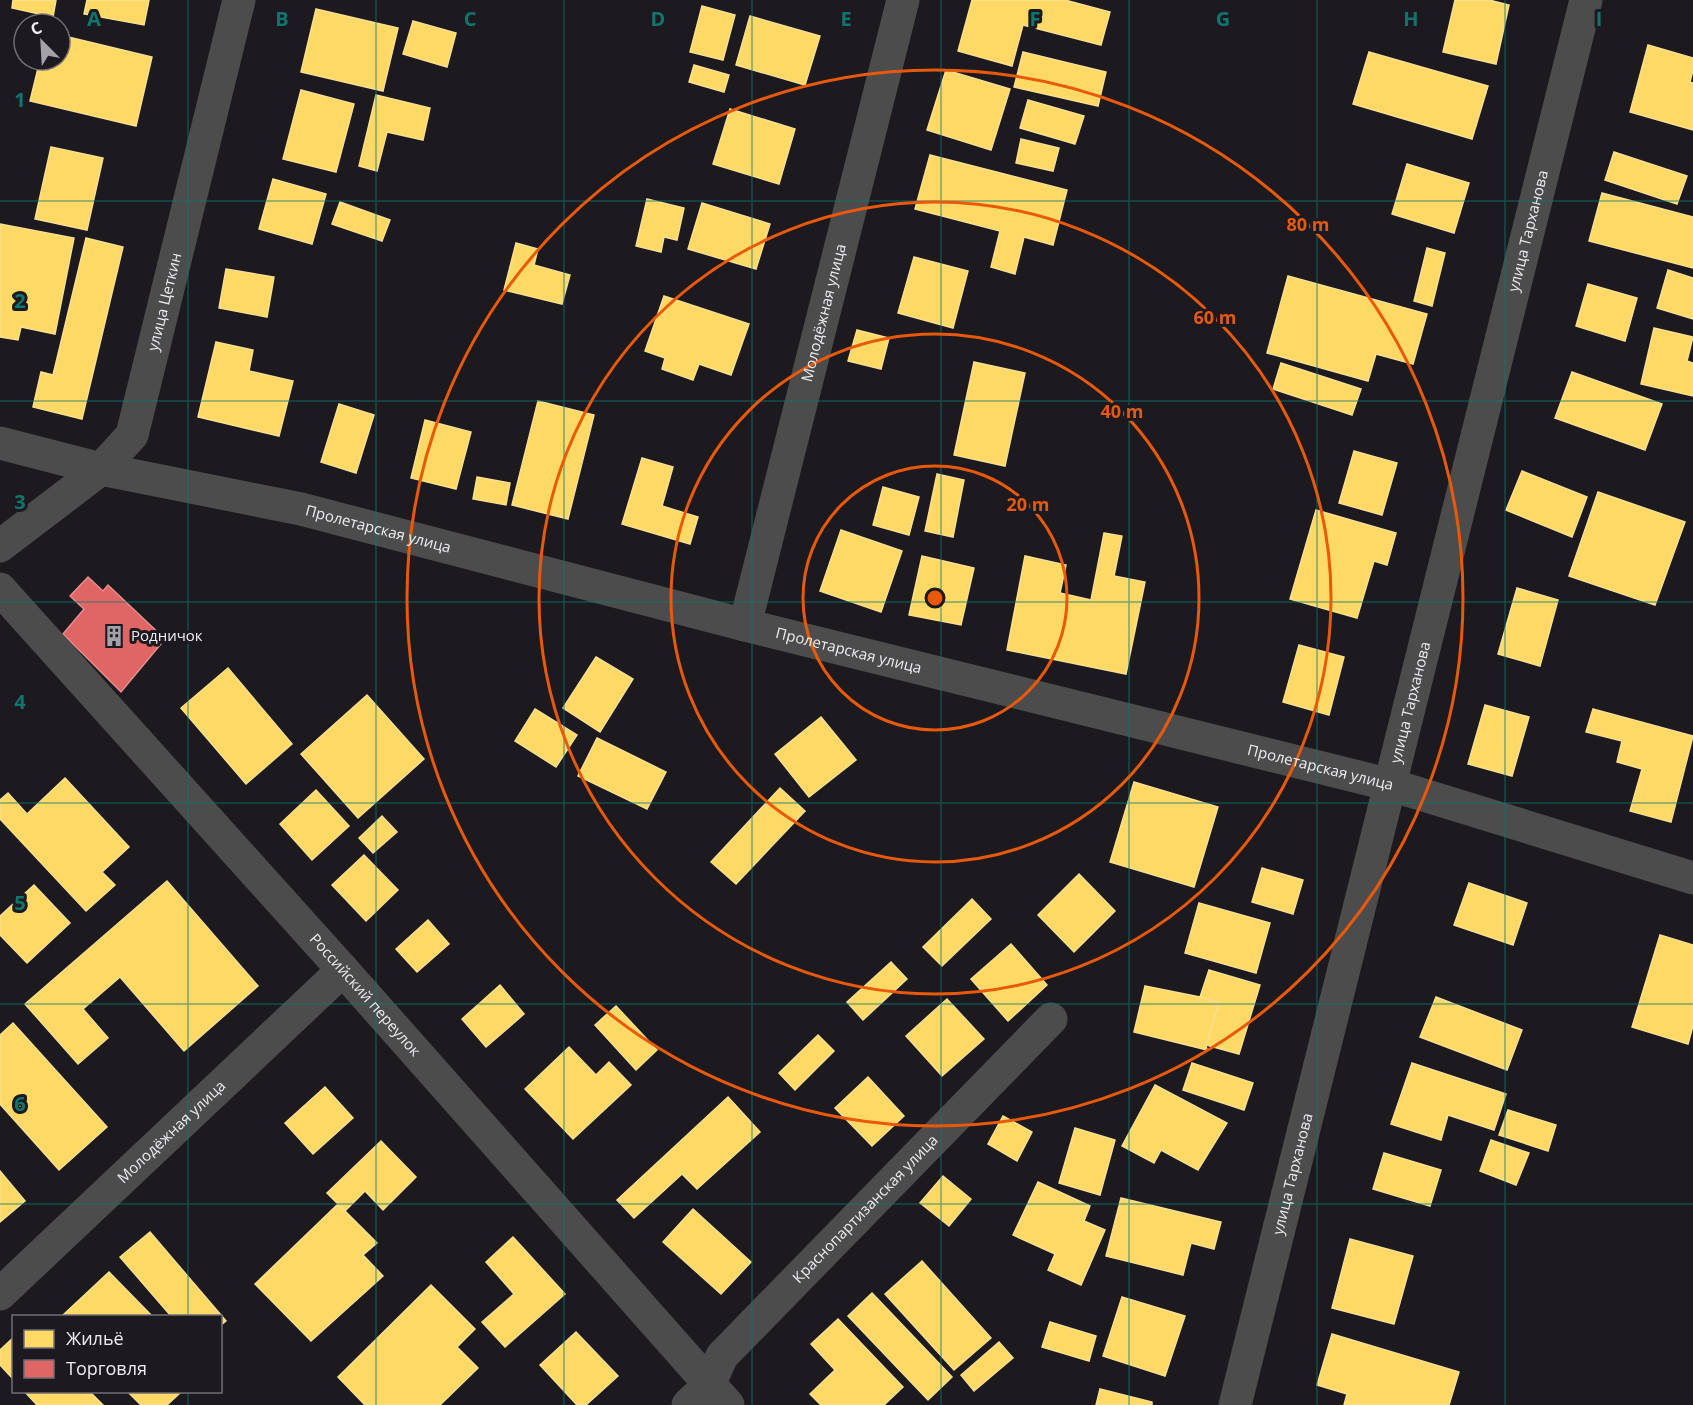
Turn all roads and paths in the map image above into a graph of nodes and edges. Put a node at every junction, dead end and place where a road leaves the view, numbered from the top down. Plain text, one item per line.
1 (239, 0) edge
2 (903, 0) edge
3 (1586, 0) edge
4 (0, 443) edge
5 (101, 469) junction
6 (0, 546) edge
7 (0, 589) edge
8 (745, 625) junction
9 (1391, 785) junction
10 (1693, 878) edge
11 (343, 970) junction
12 (1051, 1019) dead end
13 (0, 1294) edge
14 (708, 1398) edge
15 (1235, 1405) edge

1 - 5 street, улица Цеткин
2 - 8 street, Молодёжная улица
3 - 9 street, улица Тарханова
4 - 5 street, Пролетарская улица
5 - 6 street, улица Цеткин
5 - 8 street, Пролетарская улица
7 - 11 street, Российский переулок
8 - 9 street, Пролетарская улица
9 - 10 street, Пролетарская улица
9 - 15 street, улица Тарханова
11 - 13 street, Молодёжная улица
11 - 14 street, Российский переулок
12 - 14 street, Краснопартизанская улица

